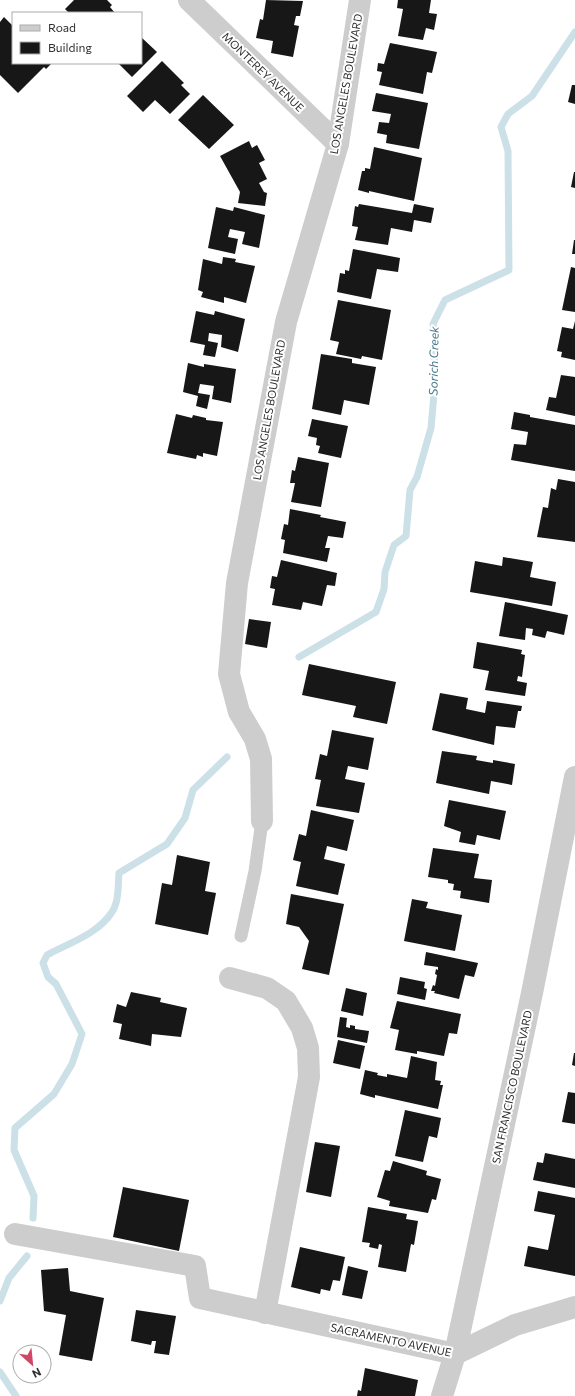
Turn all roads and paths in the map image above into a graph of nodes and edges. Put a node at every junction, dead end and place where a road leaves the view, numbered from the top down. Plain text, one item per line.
1 (189, 0) edge
2 (360, 0) edge
3 (338, 144) junction
4 (575, 777) edge
5 (262, 821) joint
6 (241, 936) dead end
7 (230, 978) dead end
8 (15, 1234) dead end
9 (575, 1307) edge
10 (265, 1313) junction
11 (455, 1354) junction
12 (442, 1396) edge

1 - 3 street, MONTEREY AVENUE
2 - 3 street, LOS ANGELES BOULEVARD
3 - 5 street, LOS ANGELES BOULEVARD
4 - 11 street, SAN FRANCISCO BOULEVARD
5 - 6 lane
7 - 10 street
8 - 10 street, SACRAMENTO AVENUE
9 - 11 street, SACRAMENTO AVENUE
10 - 11 street, SACRAMENTO AVENUE
11 - 12 street, SAN FRANCISCO BOULEVARD

